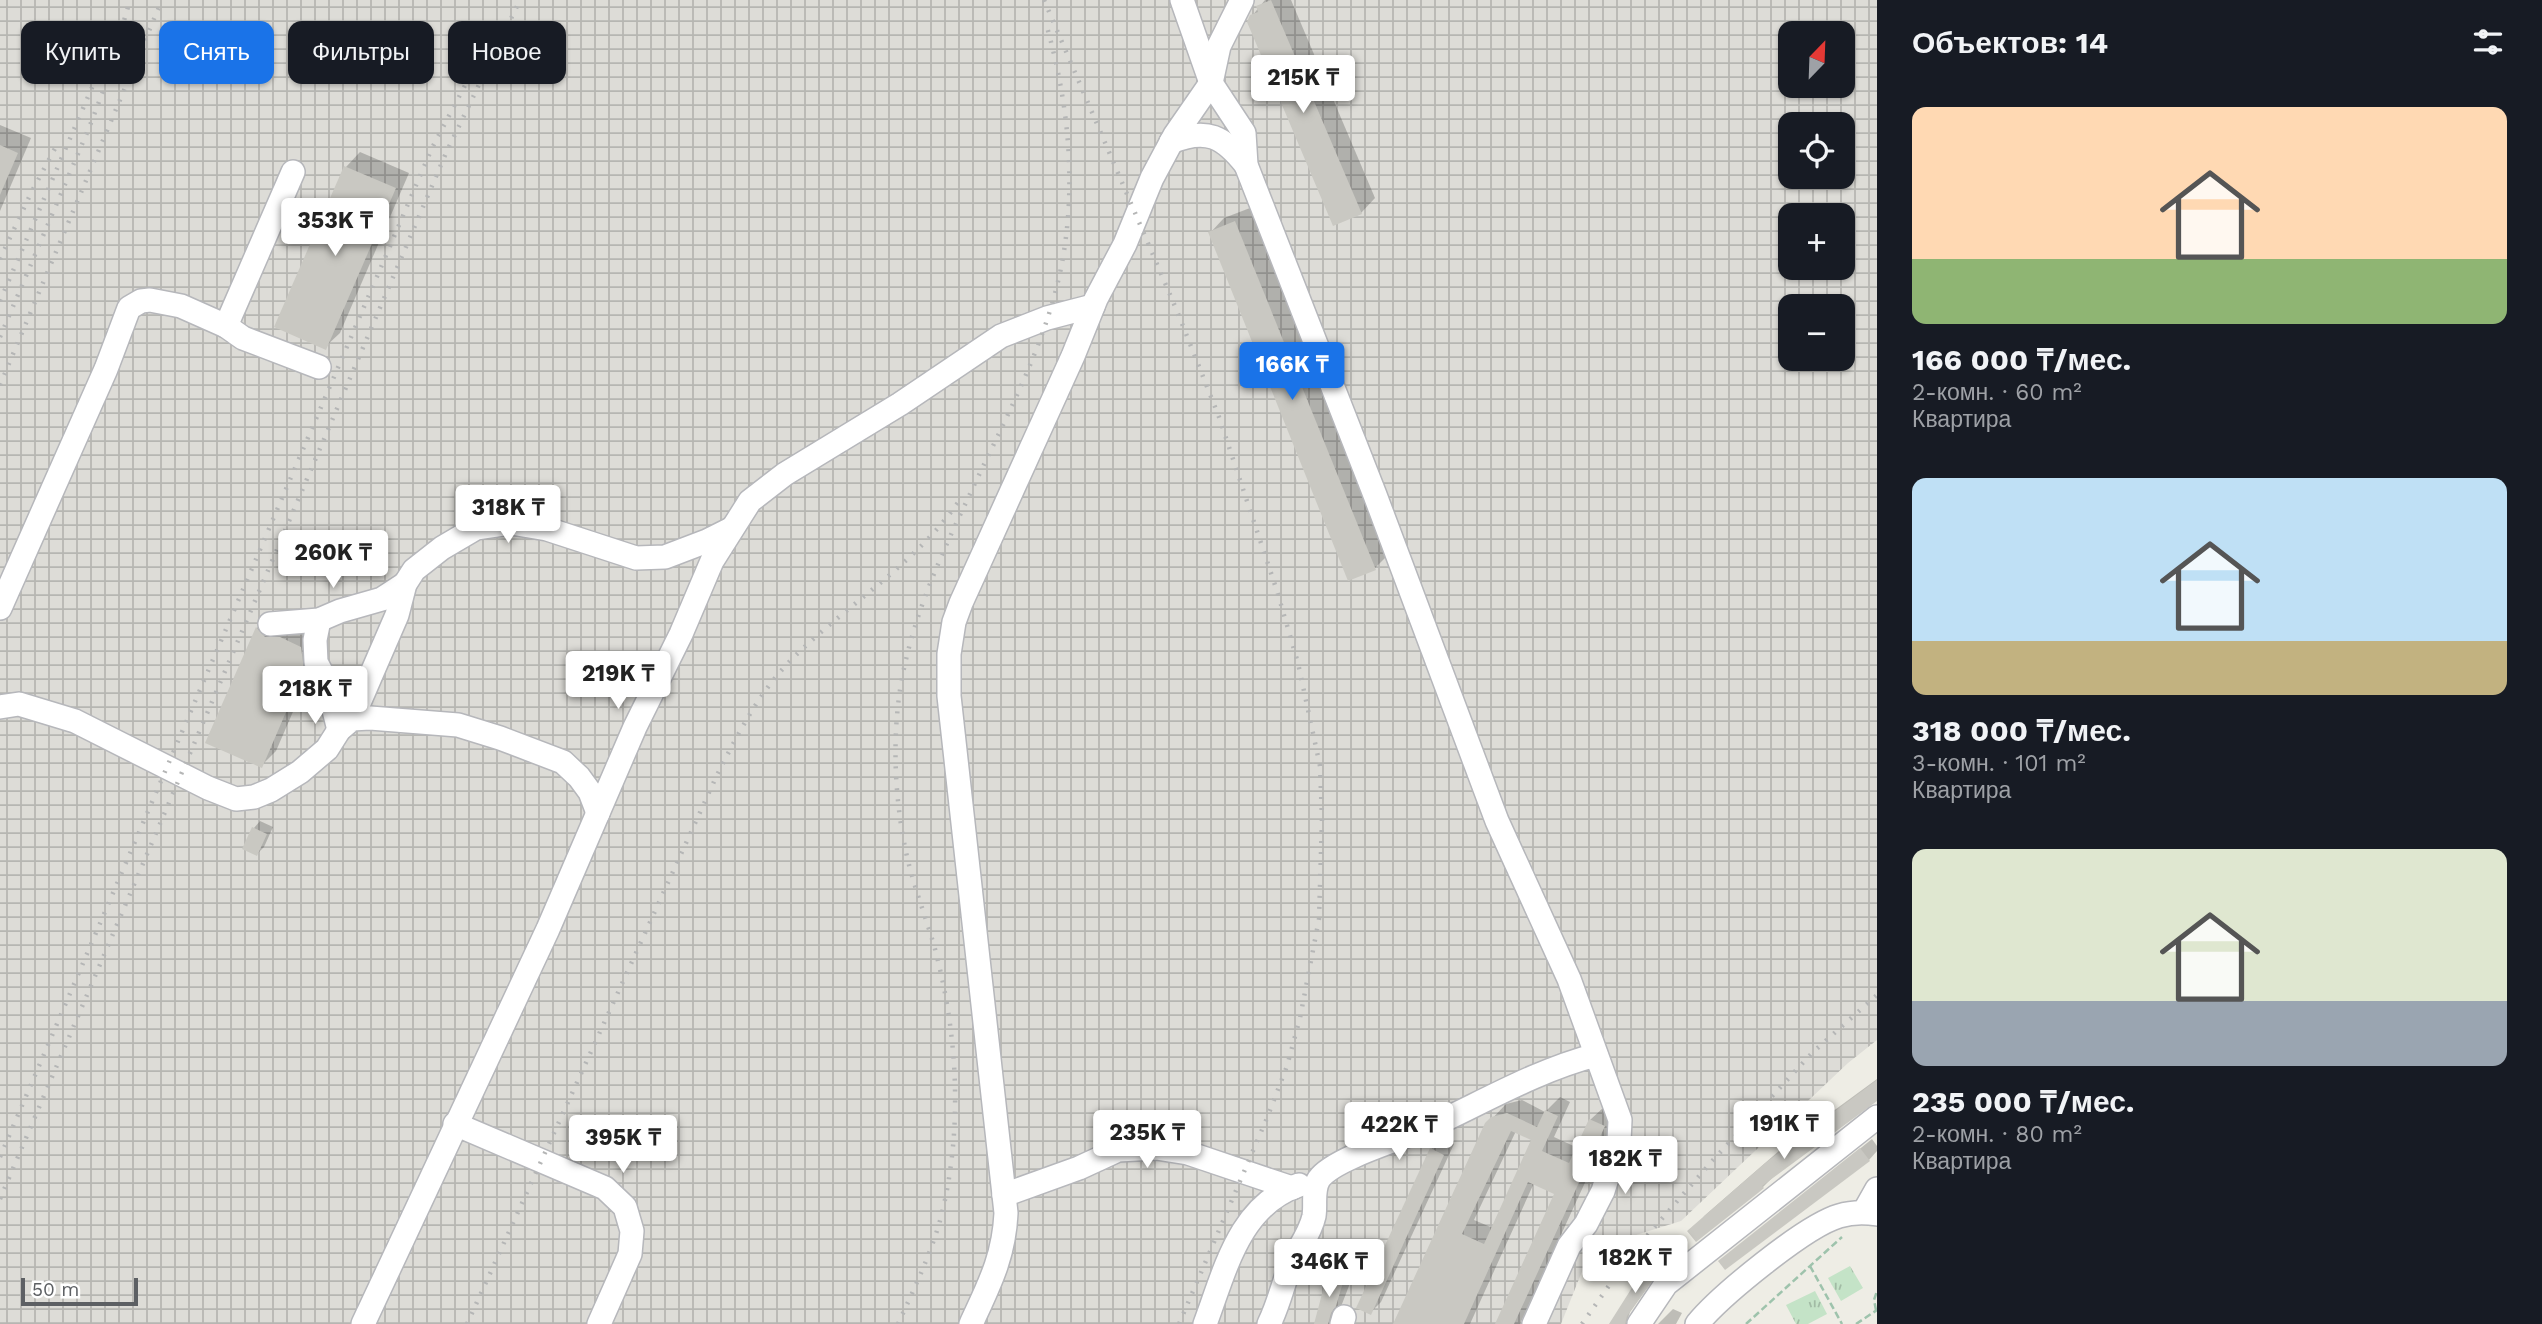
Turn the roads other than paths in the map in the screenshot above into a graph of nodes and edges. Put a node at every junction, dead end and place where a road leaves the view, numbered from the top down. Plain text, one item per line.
1 (1182, 0) edge
2 (1242, 0) edge
3 (1211, 83) junction
4 (1171, 142) junction
5 (1246, 165) junction
6 (293, 172) dead end
7 (1093, 306) junction
8 (226, 326) junction
9 (319, 367) dead end
10 (731, 529) junction
11 (405, 584) junction
12 (0, 608) edge
13 (319, 621) junction
14 (270, 624) dead end
15 (0, 707) edge
16 (345, 724) junction
17 (598, 813) junction
18 (1596, 1055) junction
19 (456, 1124) junction
20 (1873, 1128) edge
21 (1320, 1178) junction
22 (1292, 1188) junction
23 (1877, 1189) edge
24 (1004, 1195) junction
25 (1870, 1213) edge
26 (363, 1324) edge
27 (599, 1324) edge
28 (971, 1324) edge
29 (1205, 1324) edge
30 (1269, 1324) edge
31 (1534, 1324) edge
32 (1639, 1324) edge
33 (1697, 1324) edge

1 - 3 street
2 - 3 street
3 - 4 street
3 - 5 street
4 - 5 street
4 - 7 street
5 - 18 street
6 - 8 street
7 - 10 street
7 - 24 street
8 - 9 street
8 - 12 street
10 - 11 street
10 - 17 street
11 - 13 street
11 - 16 street
13 - 14 street
13 - 16 street
15 - 16 street
16 - 17 street
17 - 19 street
18 - 21 street
18 - 31 street
19 - 26 street
19 - 27 street
20 - 32 street
21 - 22 street
21 - 30 street
22 - 24 street
22 - 29 street
23 - 25 street
24 - 28 street
25 - 33 street

